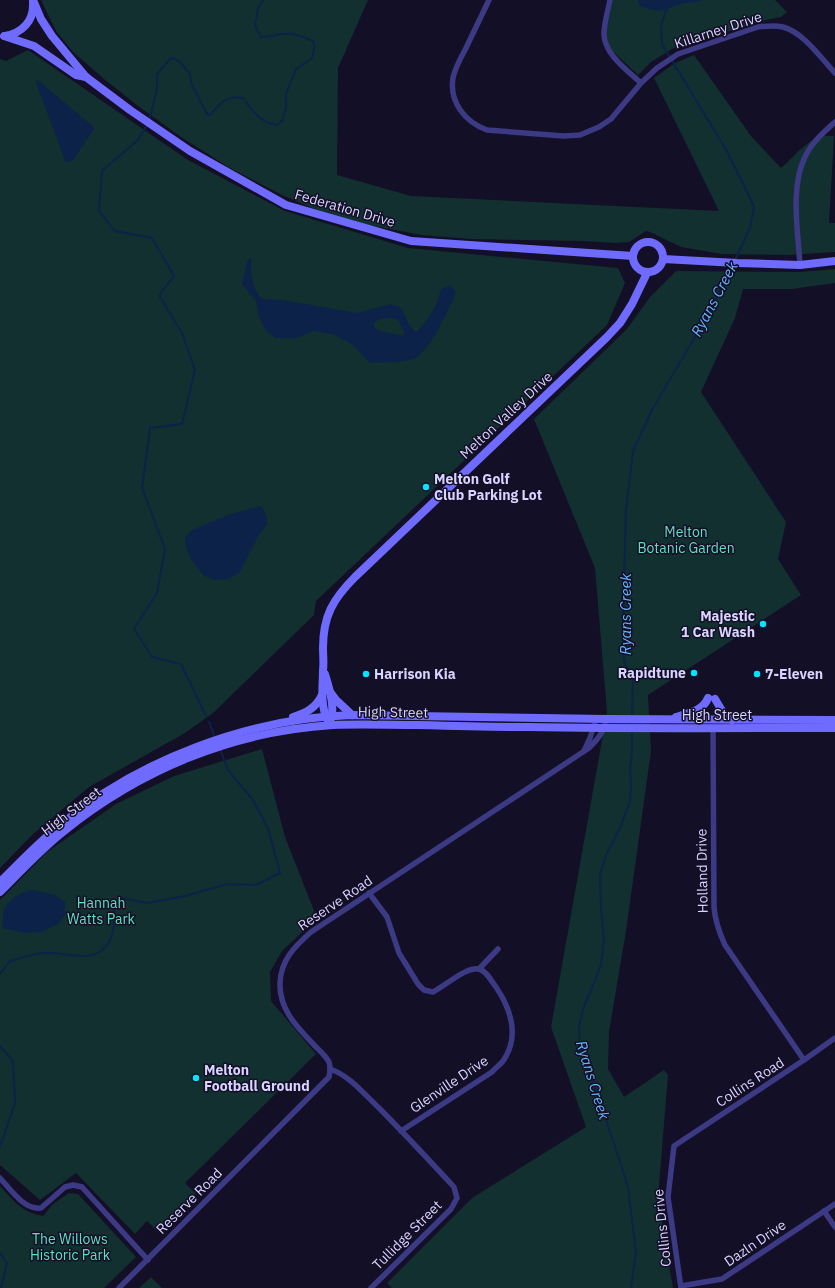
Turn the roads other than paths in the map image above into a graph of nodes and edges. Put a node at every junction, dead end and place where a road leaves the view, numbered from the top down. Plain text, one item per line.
1 (33, 0) edge
2 (489, 0) edge
3 (610, 0) edge
4 (2, 36) edge
5 (835, 73) edge
6 (86, 78) junction
7 (641, 83) junction
8 (835, 122) edge
9 (633, 256) junction
10 (663, 259) junction
11 (835, 261) edge
12 (800, 265) junction
13 (647, 273) junction
14 (326, 693) junction
15 (352, 715) junction
16 (329, 716) junction
17 (596, 718) junction
18 (606, 719) junction
19 (670, 720) junction
20 (732, 720) junction
21 (835, 720) edge
22 (631, 724) junction
23 (713, 724) junction
24 (330, 725) junction
25 (262, 728) junction
26 (594, 728) junction
27 (604, 728) junction
28 (835, 728) edge
29 (222, 742) junction
30 (207, 747) junction
31 (584, 752) junction
32 (0, 882) edge
33 (0, 892) edge
34 (369, 893) junction
35 (498, 949) dead end
36 (479, 970) junction
37 (835, 1038) edge
38 (804, 1060) junction
39 (330, 1070) junction
40 (401, 1131) junction
41 (676, 1144) joint
42 (0, 1179) edge
43 (835, 1204) edge
44 (824, 1211) junction
45 (835, 1227) edge
46 (148, 1260) junction
47 (681, 1287) edge
48 (119, 1288) edge
49 (371, 1288) edge

1 - 4 main road
1 - 6 main road, Federation Drive
2 - 7 street, Killarney Drive
3 - 7 street
4 - 6 main road, Federation Drive
5 - 7 street, Killarney Drive
6 - 9 main road, Federation Drive
8 - 12 street
9 - 10 main road
9 - 13 main road
10 - 12 main road
10 - 13 main road
11 - 12 main road
13 - 14 main road, Melton Valley Drive
14 - 15 main road
14 - 16 main road, Melton Valley Drive
14 - 25 main road
15 - 16 main road, High Street
15 - 17 main road, High Street
16 - 24 main road, Melton Valley Drive
16 - 25 main road, High Street
17 - 18 main road, High Street
17 - 26 street
18 - 22 main road, High Street
18 - 27 street, Reserve Road
19 - 20 main road
19 - 22 main road, High Street
19 - 23 main road, High Street
20 - 21 main road, High Street
20 - 23 main road, High Street
22 - 23 main road, High Street
22 - 27 main road, High Street
23 - 28 main road, High Street
23 - 38 street, Holland Drive
24 - 26 main road, High Street
24 - 29 main road, High Street
25 - 29 main road, High Street
26 - 27 main road, High Street
26 - 31 street
27 - 31 street, Reserve Road
29 - 30 main road, High Street
30 - 32 main road, High Street
30 - 33 main road, High Street
31 - 34 street, Reserve Road
34 - 36 street
34 - 39 street, Reserve Road
35 - 36 street
36 - 40 street, Glenville Drive
37 - 38 street, Collins Road
38 - 41 street, Collins Road
39 - 40 street
39 - 46 street, Reserve Road
40 - 49 street, Tullidge Street
41 - 47 street, Collins Drive
42 - 46 street
43 - 44 street, Dazln Drive
44 - 45 street
44 - 47 street, Dazln Drive
46 - 48 street, Reserve Road

